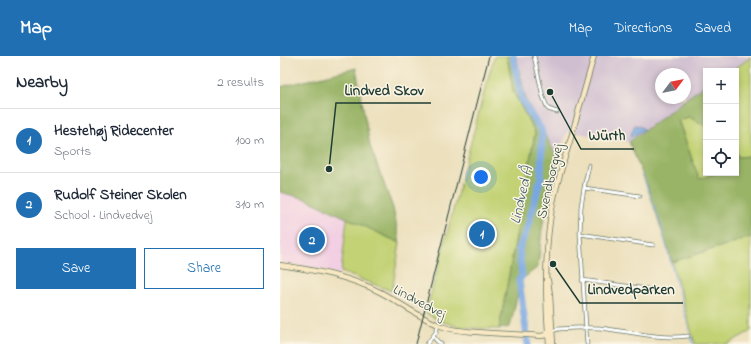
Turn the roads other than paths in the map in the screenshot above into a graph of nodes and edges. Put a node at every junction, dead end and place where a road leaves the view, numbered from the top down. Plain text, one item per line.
1 (534, 56) edge
2 (594, 56) edge
3 (556, 112) dead end
4 (589, 165) dead end
5 (584, 188) junction
6 (640, 196) dead end
7 (580, 234) junction
8 (653, 245) dead end
9 (280, 265) edge
10 (582, 280) junction
11 (662, 291) dead end
12 (438, 325) junction
13 (586, 328) junction
14 (550, 332) junction
15 (433, 336) junction
16 (688, 336) dead end
17 (427, 344) edge
18 (441, 344) edge
19 (549, 344) edge
20 (554, 344) edge
21 (587, 344) edge

1 - 3 street
2 - 14 main road, Svendborgvej
4 - 5 street
5 - 6 street
5 - 7 street
7 - 8 street
7 - 10 street
9 - 12 main road, Lindvedvej
10 - 11 street
10 - 13 street
12 - 14 main road, Lindvedvej
12 - 15 street
13 - 14 street
13 - 16 street
13 - 21 street
14 - 19 main road, Svendborgvej
14 - 20 main road, Svendborgvej
15 - 17 street
15 - 18 street

